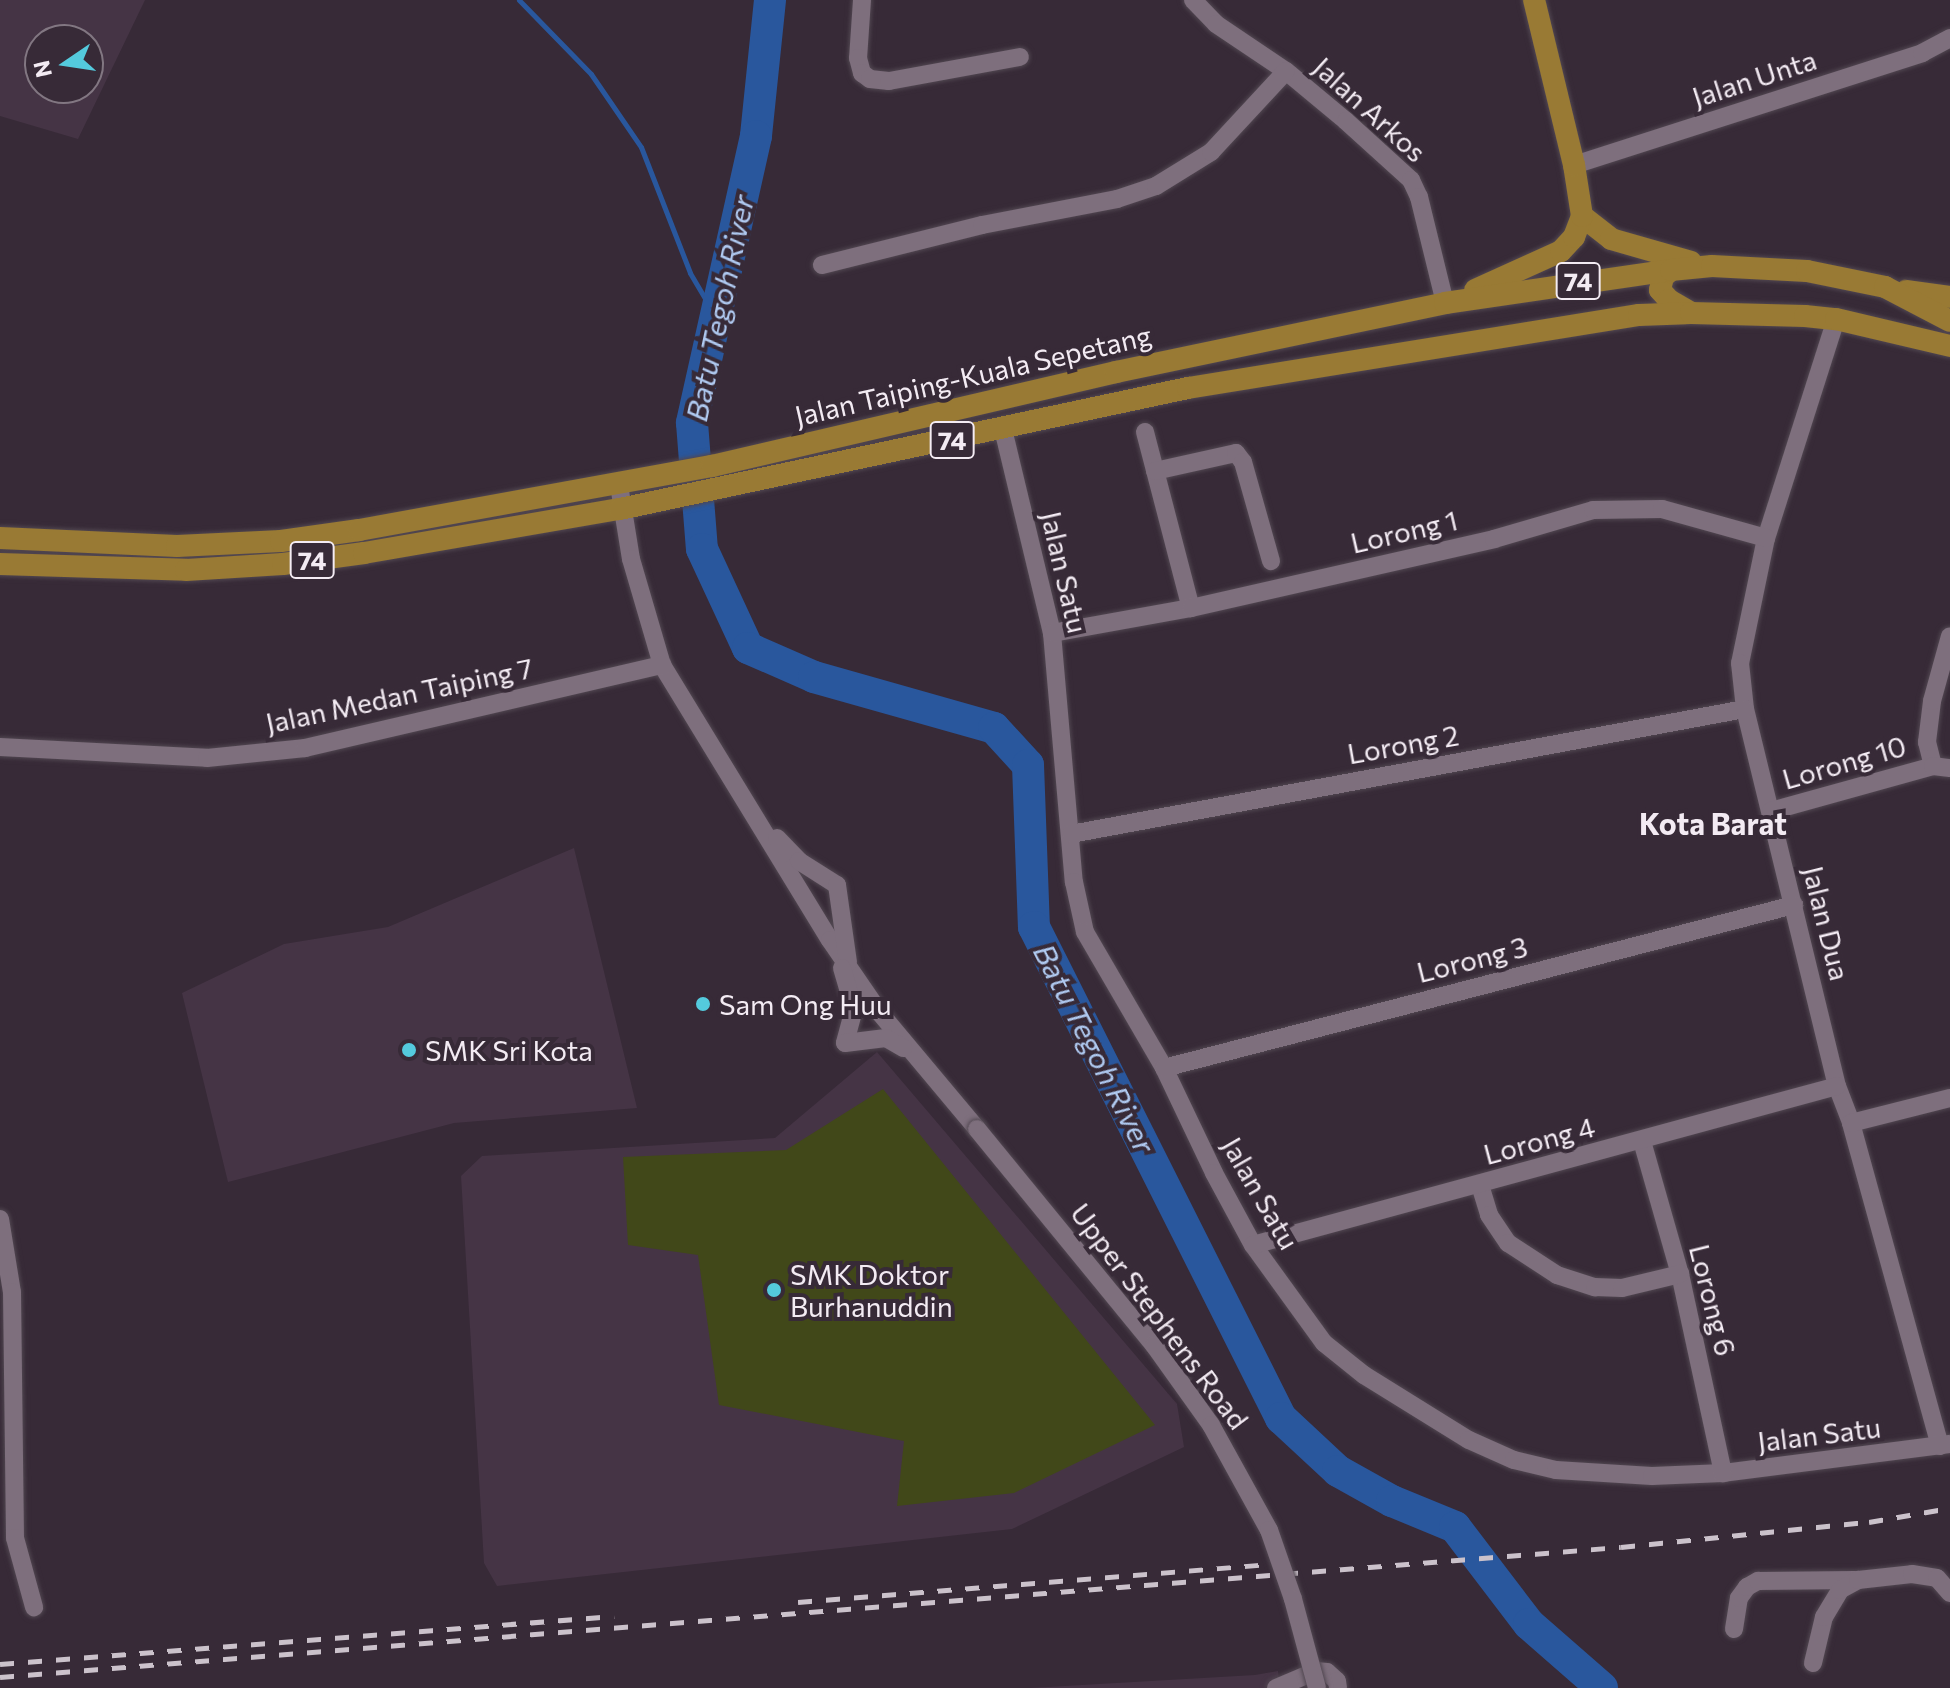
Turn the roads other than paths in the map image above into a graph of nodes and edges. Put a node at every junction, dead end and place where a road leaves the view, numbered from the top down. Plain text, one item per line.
1 (862, 0) edge
2 (1193, 0) edge
3 (1534, 0) edge
4 (1950, 38) edge
5 (1020, 57) dead end
6 (1286, 71) junction
7 (1574, 165) junction
8 (1582, 216) junction
9 (822, 265) dead end
10 (1712, 266) junction
11 (1671, 270) junction
12 (1885, 287) junction
13 (1950, 297) edge
14 (1445, 303) junction
15 (1691, 313) junction
16 (1836, 319) junction
17 (1950, 321) edge
18 (1950, 346) edge
19 (1003, 429) junction
20 (1145, 432) dead end
21 (1155, 471) junction
22 (619, 485) junction
23 (620, 509) junction
24 (0, 538) edge
25 (1766, 538) junction
26 (1271, 561) dead end
27 (0, 564) edge
28 (1191, 608) junction
29 (1052, 633) junction
30 (1950, 636) edge
31 (662, 665) junction
32 (1745, 709) junction
33 (0, 747) edge
34 (1941, 767) edge
35 (1771, 811) junction
36 (758, 819) junction
37 (1071, 834) junction
38 (1794, 905) junction
39 (830, 940) junction
40 (849, 966) junction
41 (917, 1057) junction
42 (1164, 1068) junction
43 (1837, 1086) junction
44 (1950, 1098) edge
45 (1851, 1123) junction
46 (1642, 1141) junction
47 (1480, 1185) junction
48 (0, 1219) edge
49 (1253, 1245) junction
50 (1680, 1274) junction
51 (1945, 1445) edge
52 (1723, 1473) junction
53 (8, 1539) edge
54 (1858, 1580) junction
55 (1950, 1593) edge
56 (34, 1607) dead end
57 (1734, 1629) dead end
58 (1813, 1663) dead end
59 (1276, 1688) edge
60 (1317, 1688) edge
61 (1338, 1688) edge

1 - 5 street
2 - 6 street, Jalan Arkos
3 - 7 main road
4 - 7 street, Jalan Unta
6 - 9 street
6 - 14 street, Jalan Arkos
7 - 8 main road
8 - 10 main road
8 - 14 main road
10 - 11 main road, Jalan Taiping-Kuala Sepetang / 74
10 - 12 main road, Jalan Taiping-Kuala Sepetang / 74
11 - 14 main road, Jalan Taiping-Kuala Sepetang / 74
11 - 15 main road
12 - 13 main road
12 - 17 main road, Jalan Taiping-Kuala Sepetang / 74
14 - 22 main road, Jalan Taiping-Kuala Sepetang / 74
15 - 16 main road, Jalan Taiping-Kuala Sepetang / 74
15 - 19 main road, Jalan Taiping-Kuala Sepetang / 74
16 - 18 main road, Jalan Taiping-Kuala Sepetang / 74
16 - 25 street, Jalan Dua
19 - 23 main road, Jalan Taiping-Kuala Sepetang / 74
19 - 29 street, Jalan Satu
20 - 21 street
21 - 26 street
21 - 28 street
22 - 23 street
22 - 24 main road, Jalan Taiping-Kuala Sepetang / 74
23 - 27 main road, Jalan Taiping-Kuala Sepetang / 74
23 - 31 street
25 - 28 street, Lorong 1
25 - 32 street, Jalan Dua
28 - 29 street, Lorong 1
29 - 37 street, Jalan Satu
30 - 34 street, Lorong 10
31 - 33 street, Jalan Medan Taiping 7
31 - 36 street
32 - 35 street, Jalan Dua
32 - 37 street, Lorong 2
34 - 35 street, Lorong 10
35 - 38 street, Jalan Dua
36 - 39 street
36 - 40 street
37 - 42 street, Jalan Satu
38 - 42 street, Lorong 3
38 - 43 street, Jalan Dua
39 - 40 street, Upper Stephens Road
39 - 41 street
40 - 41 street, Upper Stephens Road
41 - 60 street, Upper Stephens Road, bridge
42 - 49 street, Jalan Satu
43 - 45 street, Jalan Dua
43 - 46 street, Lorong 4
44 - 45 street
45 - 51 street, Jalan Dua
46 - 47 street, Lorong 4
46 - 50 street, Lorong 6
47 - 49 street, Lorong 4
47 - 50 street
48 - 53 street
49 - 52 street, Jalan Satu
50 - 52 street, Lorong 6
51 - 52 street, Jalan Satu
53 - 56 street
54 - 55 street
54 - 57 street
54 - 58 street
59 - 61 street

